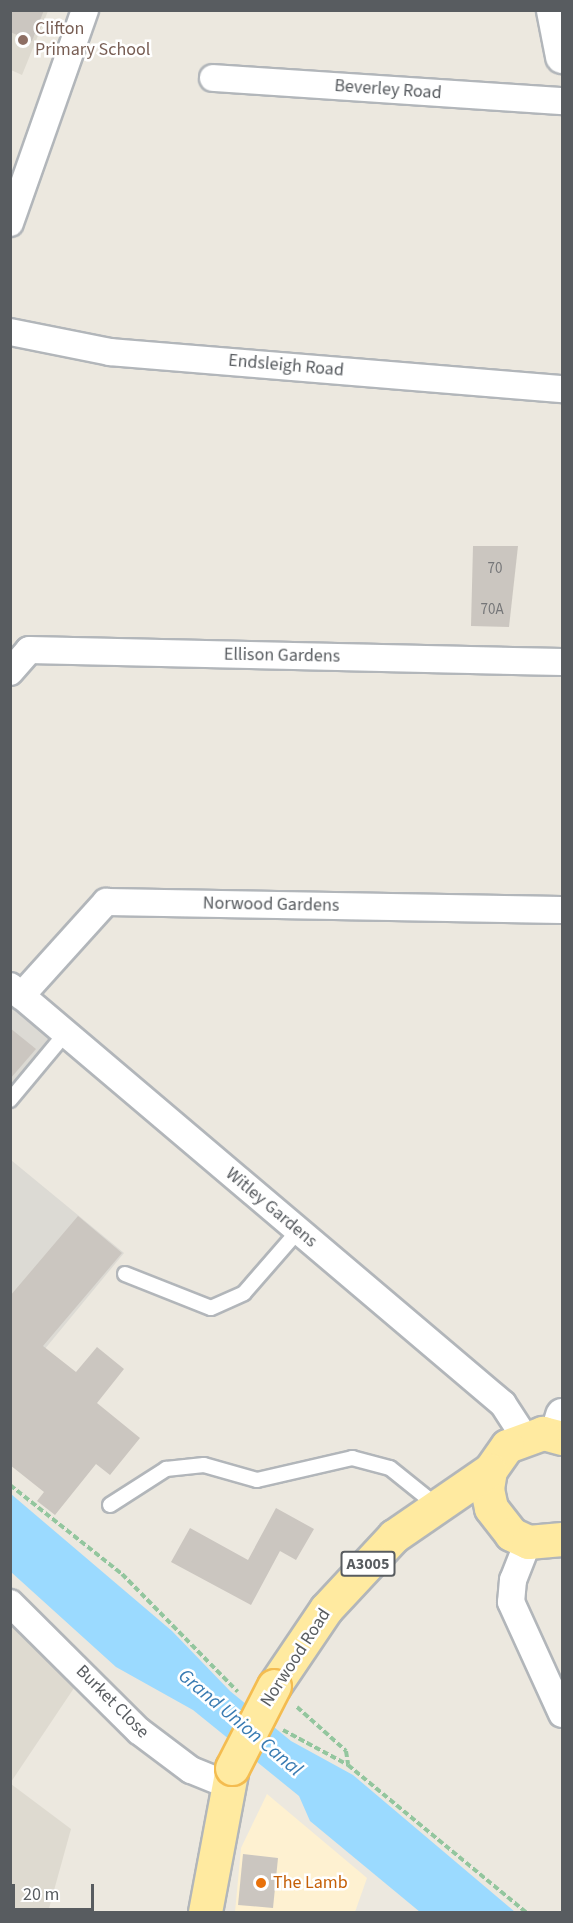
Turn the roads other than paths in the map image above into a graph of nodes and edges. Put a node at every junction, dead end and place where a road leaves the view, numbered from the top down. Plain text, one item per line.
1 (85, 10) edge
2 (556, 12) edge
3 (562, 56) edge
4 (213, 78) dead end
5 (562, 101) edge
6 (10, 223) edge
7 (10, 332) edge
8 (562, 389) edge
9 (562, 662) edge
10 (10, 672) edge
11 (562, 910) edge
12 (16, 991) edge
13 (65, 1034) junction
14 (10, 1100) edge
15 (298, 1231) junction
16 (125, 1274) dead end
17 (560, 1429) edge
18 (524, 1436) junction
19 (490, 1470) junction
20 (110, 1504) dead end
21 (436, 1505) junction
22 (562, 1539) edge
23 (528, 1542) junction
24 (10, 1603) edge
25 (562, 1714) edge
26 (229, 1776) junction
27 (205, 1912) edge

1 - 6 street
2 - 3 street
4 - 5 street, Beverley Road
7 - 8 street, Endsleigh Road
9 - 10 street, Ellison Gardens
11 - 12 street, Norwood Gardens
12 - 13 street, Witley Gardens
13 - 14 lane
13 - 15 street, Witley Gardens
15 - 16 lane
15 - 18 street, Witley Gardens
17 - 18 main road
18 - 19 main road, A3005
19 - 21 main road, Norwood Road / A3005
19 - 23 main road
20 - 21 lane
21 - 26 main road, Norwood Road / A3005, bridge
22 - 23 main road
23 - 25 street
24 - 26 street, Burket Close
26 - 27 main road, Norwood Road / A3005

